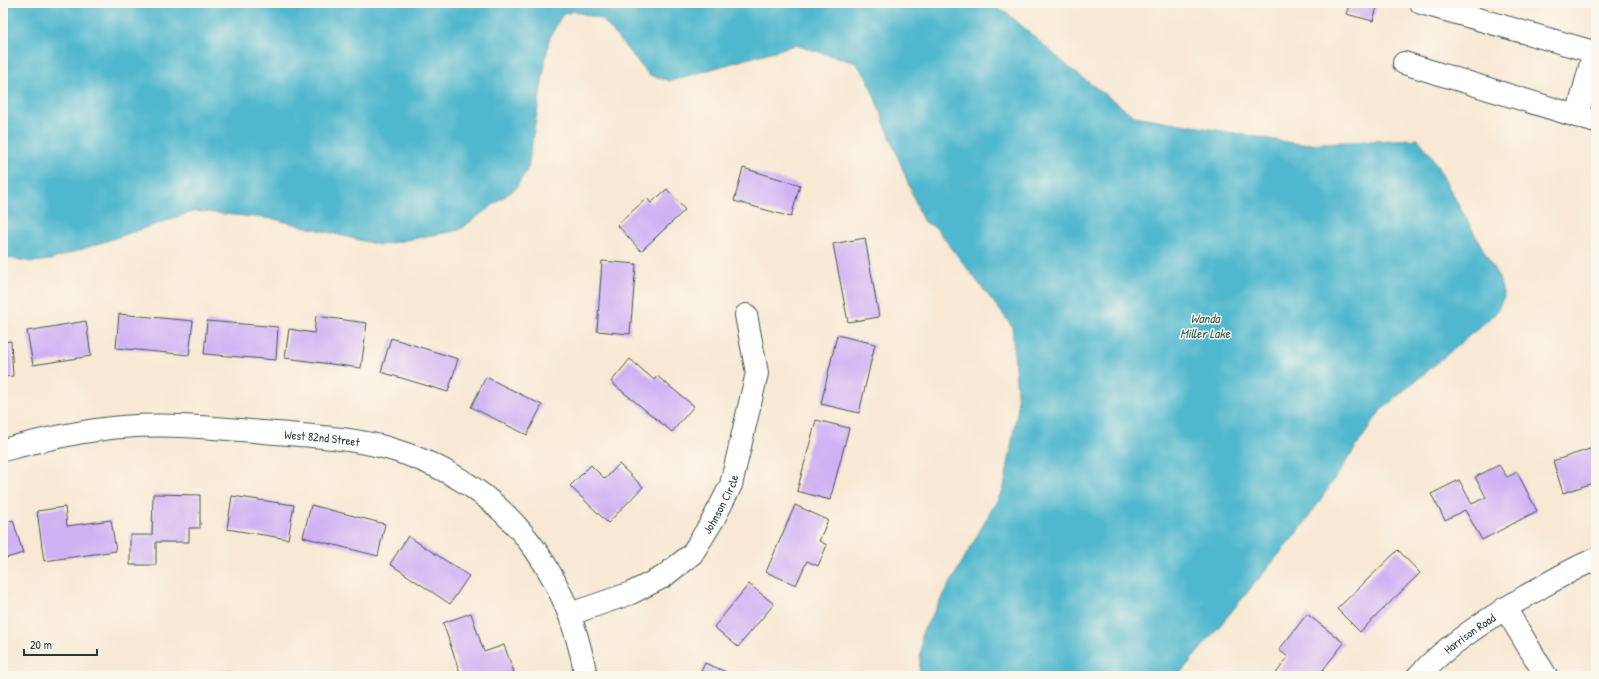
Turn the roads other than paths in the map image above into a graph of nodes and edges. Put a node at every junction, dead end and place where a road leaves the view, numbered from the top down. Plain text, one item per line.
1 (1421, 3) edge
2 (1404, 63) dead end
3 (1586, 119) edge
4 (746, 315) dead end
5 (3, 450) edge
6 (1596, 559) edge
7 (1505, 608) junction
8 (570, 614) junction
9 (586, 676) edge
10 (1418, 676) edge
11 (1546, 676) edge

1 - 3 street
2 - 3 street
4 - 8 street, Johnson Circle
5 - 8 street, West 82nd Street
6 - 7 street
7 - 10 street, Harrison Road
7 - 11 street
8 - 9 street, West 82nd Street

